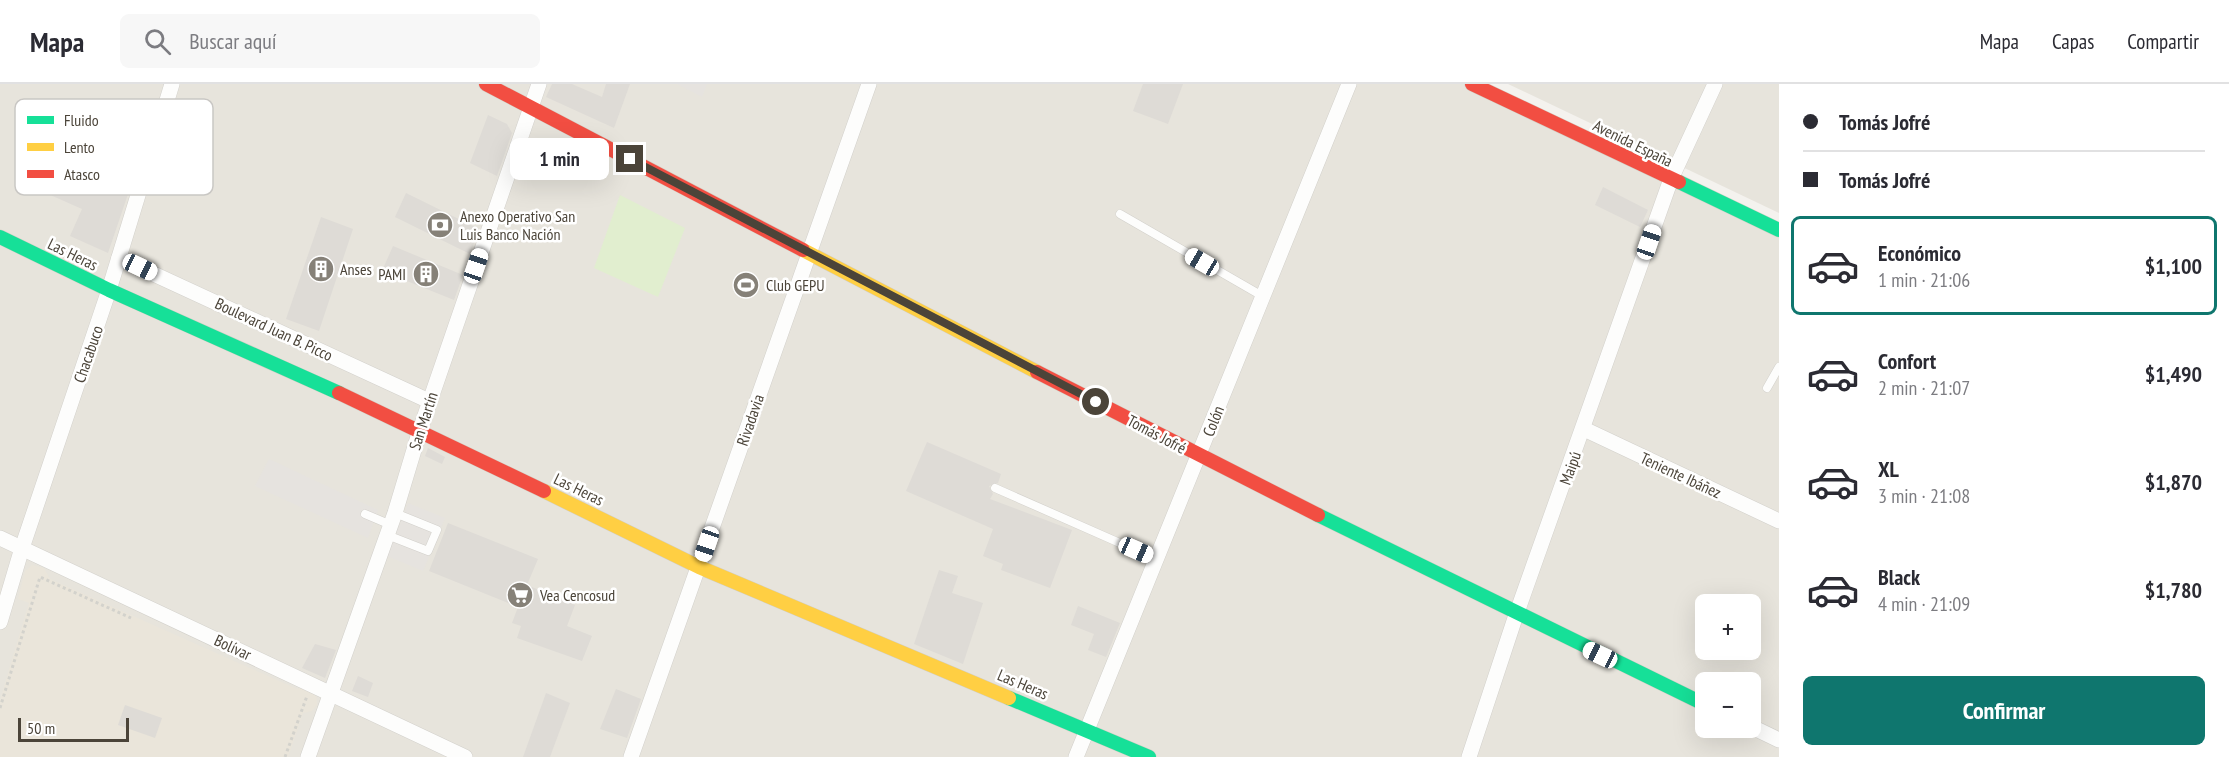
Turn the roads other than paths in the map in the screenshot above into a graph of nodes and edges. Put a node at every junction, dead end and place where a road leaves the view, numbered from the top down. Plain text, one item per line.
1 (172, 84) edge
2 (486, 84) edge
3 (539, 84) edge
4 (869, 84) edge
5 (1349, 84) edge
6 (1472, 84) edge
7 (1714, 84) edge
8 (167, 99) edge
9 (530, 107) junction
10 (1671, 179) junction
11 (138, 195) edge
12 (1120, 214) dead end
13 (1779, 230) edge
14 (0, 237) edge
15 (808, 251) junction
16 (119, 258) junction
17 (109, 290) junction
18 (1264, 297) junction
19 (1779, 367) edge
20 (1767, 388) dead end
21 (429, 401) junction
22 (1584, 429) junction
23 (420, 430) junction
24 (1199, 456) junction
25 (995, 488) dead end
26 (365, 514) dead end
27 (1779, 521) edge
28 (391, 524) junction
29 (0, 538) edge
30 (22, 548) junction
31 (1156, 559) junction
32 (699, 567) junction
33 (1516, 615) junction
34 (0, 622) edge
35 (330, 693) junction
36 (1695, 700) edge
37 (1088, 729) junction
38 (1761, 731) edge
39 (1779, 740) edge
40 (308, 757) edge
41 (465, 757) edge
42 (631, 757) edge
43 (1076, 757) edge
44 (1149, 757) edge
45 (1469, 757) edge

1 - 8 street, Chacabuco
2 - 9 street, Tomás Jofré
3 - 9 street, San Martín
4 - 15 street, Rivadavia
5 - 18 street, Colón
6 - 10 street, Avenida España
7 - 10 street, Maipú
9 - 15 street, Tomás Jofré
9 - 21 street, San Martín
10 - 13 street, Avenida España
10 - 22 street, Maipú
11 - 16 street, Chacabuco
12 - 18 lane
14 - 17 street, Las Heras
15 - 24 street, Tomás Jofré
15 - 32 street, Rivadavia
16 - 17 street, Chacabuco
16 - 21 street, Boulevard Juan B. Picco
17 - 23 street, Las Heras
17 - 30 street, Chacabuco
18 - 24 street, Colón
19 - 20 lane
21 - 23 street, San Martín
22 - 27 street, Teniente Ibáñez
22 - 33 street, Maipú
23 - 28 street, San Martín
23 - 32 street, Las Heras
24 - 31 street, Colón
24 - 33 street, Tomás Jofré
25 - 31 lane
26 - 28 lane
28 - 28 lane
28 - 35 street, San Martín
29 - 30 street, Bolívar
30 - 34 street, Chacabuco
30 - 35 street, Bolívar
31 - 37 street, Colón
32 - 37 street, Las Heras
32 - 42 street, Rivadavia
33 - 36 street, Tomás Jofré
33 - 45 street, Maipú
35 - 40 street, San Martín
35 - 41 street, Bolívar
37 - 43 street, Colón
37 - 44 street, Las Heras
38 - 39 street

